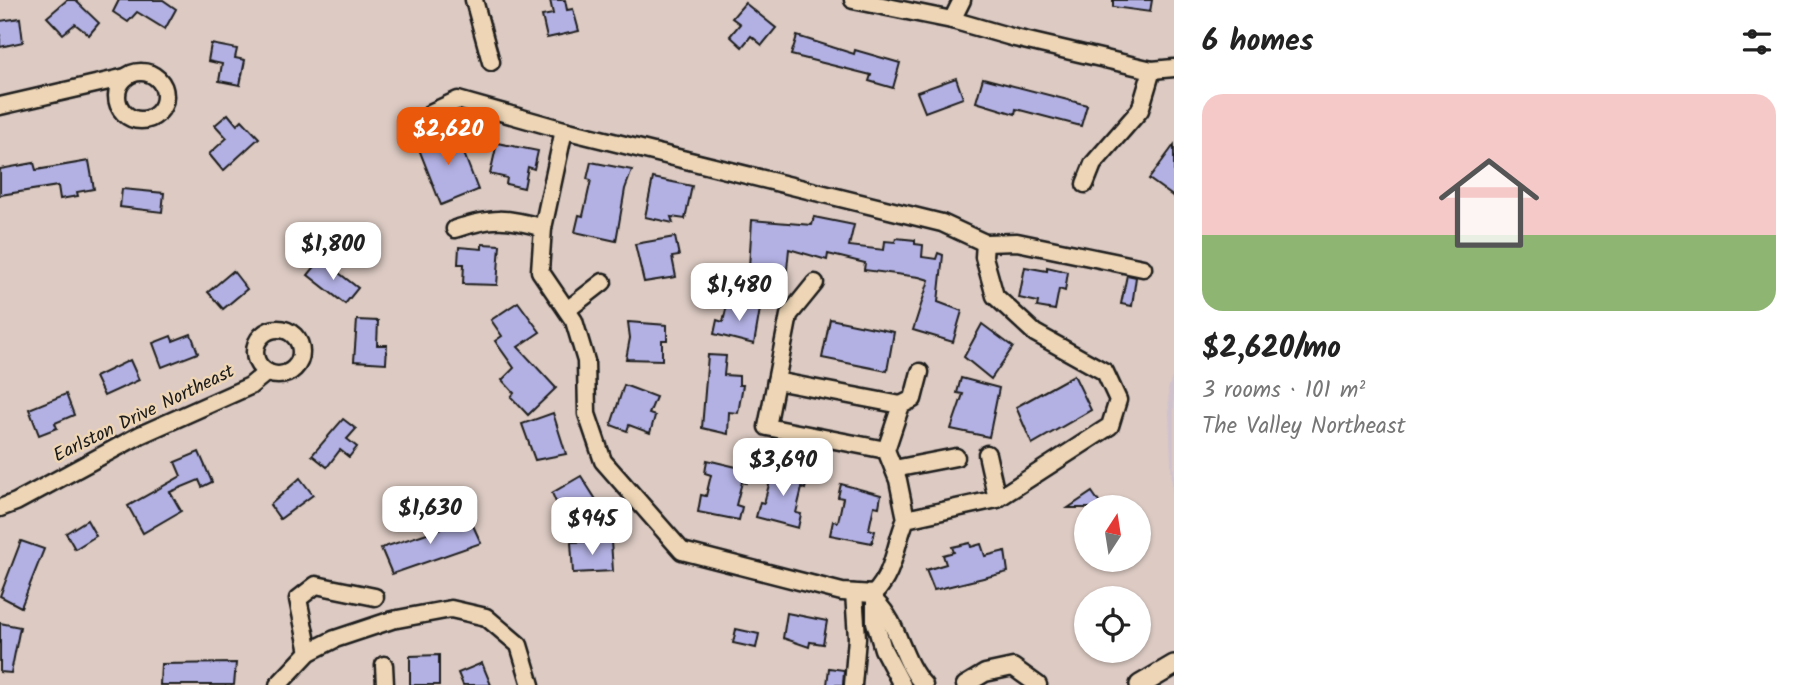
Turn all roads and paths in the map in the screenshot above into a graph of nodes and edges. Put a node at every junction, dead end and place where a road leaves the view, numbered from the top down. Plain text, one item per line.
1 (474, 0) edge
2 (853, 0) edge
3 (962, 0) edge
4 (952, 20) junction
5 (491, 62) dead end
6 (1174, 68) edge
7 (1152, 70) junction
8 (126, 77) dead end
9 (0, 106) edge
10 (432, 112) dead end
11 (564, 130) junction
12 (1085, 184) dead end
13 (543, 228) junction
14 (456, 229) dead end
15 (985, 243) junction
16 (1143, 268) dead end
17 (603, 282) dead end
18 (815, 283) dead end
19 (567, 310) junction
20 (267, 372) dead end
21 (920, 372) dead end
22 (776, 381) junction
23 (901, 405) junction
24 (886, 450) junction
25 (987, 454) dead end
26 (956, 457) dead end
27 (894, 469) junction
28 (997, 499) junction
29 (0, 508) edge
30 (906, 519) junction
31 (854, 593) junction
32 (375, 597) dead end
33 (875, 598) junction
34 (309, 652) junction
35 (384, 665) dead end
36 (1174, 665) edge
37 (278, 685) edge
38 (385, 685) edge
39 (531, 685) edge
40 (853, 685) edge
41 (902, 685) edge
42 (924, 685) edge
43 (965, 685) edge
44 (1038, 685) edge
45 (1140, 685) edge

1 - 5 street
2 - 4 street
3 - 4 street
4 - 7 street
6 - 7 street
7 - 12 street
8 - 9 street
10 - 11 street
11 - 13 street
11 - 15 street
13 - 14 street
13 - 19 street
15 - 16 street
15 - 28 street
17 - 19 street
18 - 22 street
19 - 31 street
20 - 29 street, Earlston Drive Northeast
21 - 23 street
22 - 23 street
22 - 24 street
23 - 24 street
24 - 27 street
25 - 28 street
26 - 27 street
27 - 30 street
28 - 30 street
30 - 33 street
31 - 33 street
31 - 40 street
32 - 34 street
33 - 41 street
33 - 42 street
34 - 37 street
34 - 39 street
35 - 38 street
36 - 45 main road
43 - 44 street

